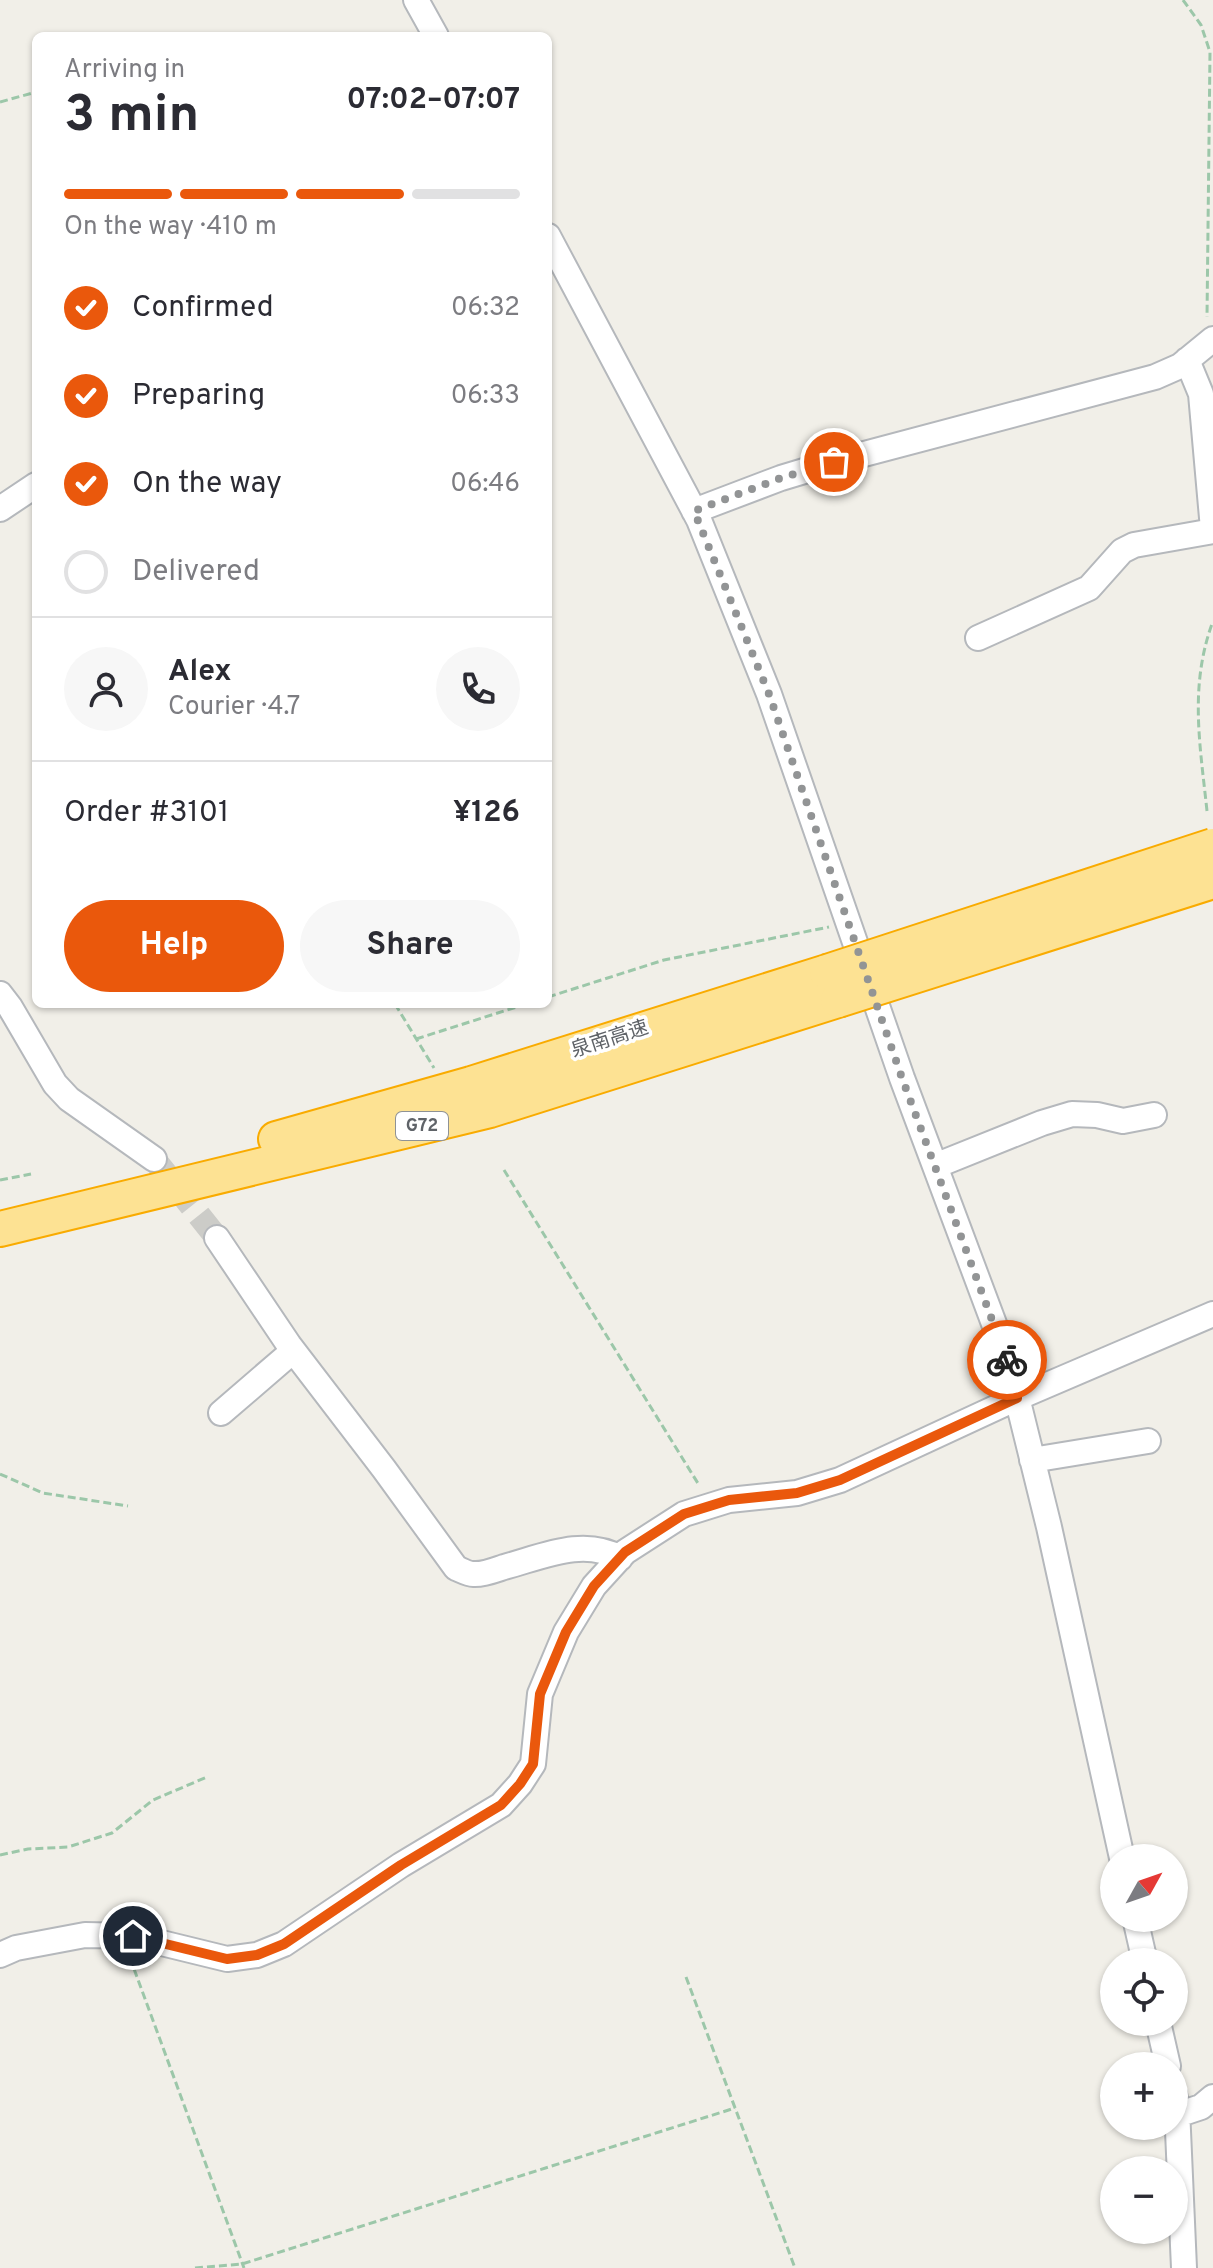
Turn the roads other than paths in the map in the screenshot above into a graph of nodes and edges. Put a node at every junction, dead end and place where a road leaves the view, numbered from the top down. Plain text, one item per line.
1 (416, 0) edge
2 (434, 32) edge
3 (552, 244) edge
4 (1210, 342) edge
5 (1187, 360) junction
6 (32, 488) edge
7 (0, 509) edge
8 (694, 511) junction
9 (1213, 530) edge
10 (978, 638) dead end
11 (1213, 846) edge
12 (1213, 881) edge
13 (832, 986) junction
14 (0, 994) edge
15 (1154, 1115) dead end
16 (154, 1159) tunnel mouth
17 (935, 1166) junction
18 (0, 1207) edge
19 (0, 1229) edge
20 (217, 1238) tunnel mouth
21 (1213, 1314) edge
22 (293, 1351) junction
23 (1017, 1398) junction
24 (221, 1413) dead end
25 (1148, 1441) dead end
26 (1032, 1460) junction
27 (620, 1558) junction
28 (1119, 1844) edge
29 (0, 1955) edge
30 (1213, 2097) edge
31 (1188, 2106) edge
32 (1178, 2140) edge
33 (1184, 2268) edge

1 - 2 street
3 - 8 street
4 - 5 street
5 - 8 street
5 - 9 street
6 - 7 street
8 - 17 street
9 - 10 street
11 - 13 highway, 泉南高速 / G72, bridge
12 - 13 highway, 泉南高速 / G72, bridge
13 - 18 highway, 泉南高速 / G72
13 - 19 highway, 泉南高速 / G72
14 - 16 street
15 - 17 street
17 - 23 street
20 - 22 street
21 - 23 street
22 - 24 street
22 - 27 street
23 - 26 street
23 - 27 street
25 - 26 street
26 - 28 street
27 - 29 street
30 - 31 street
32 - 33 street

